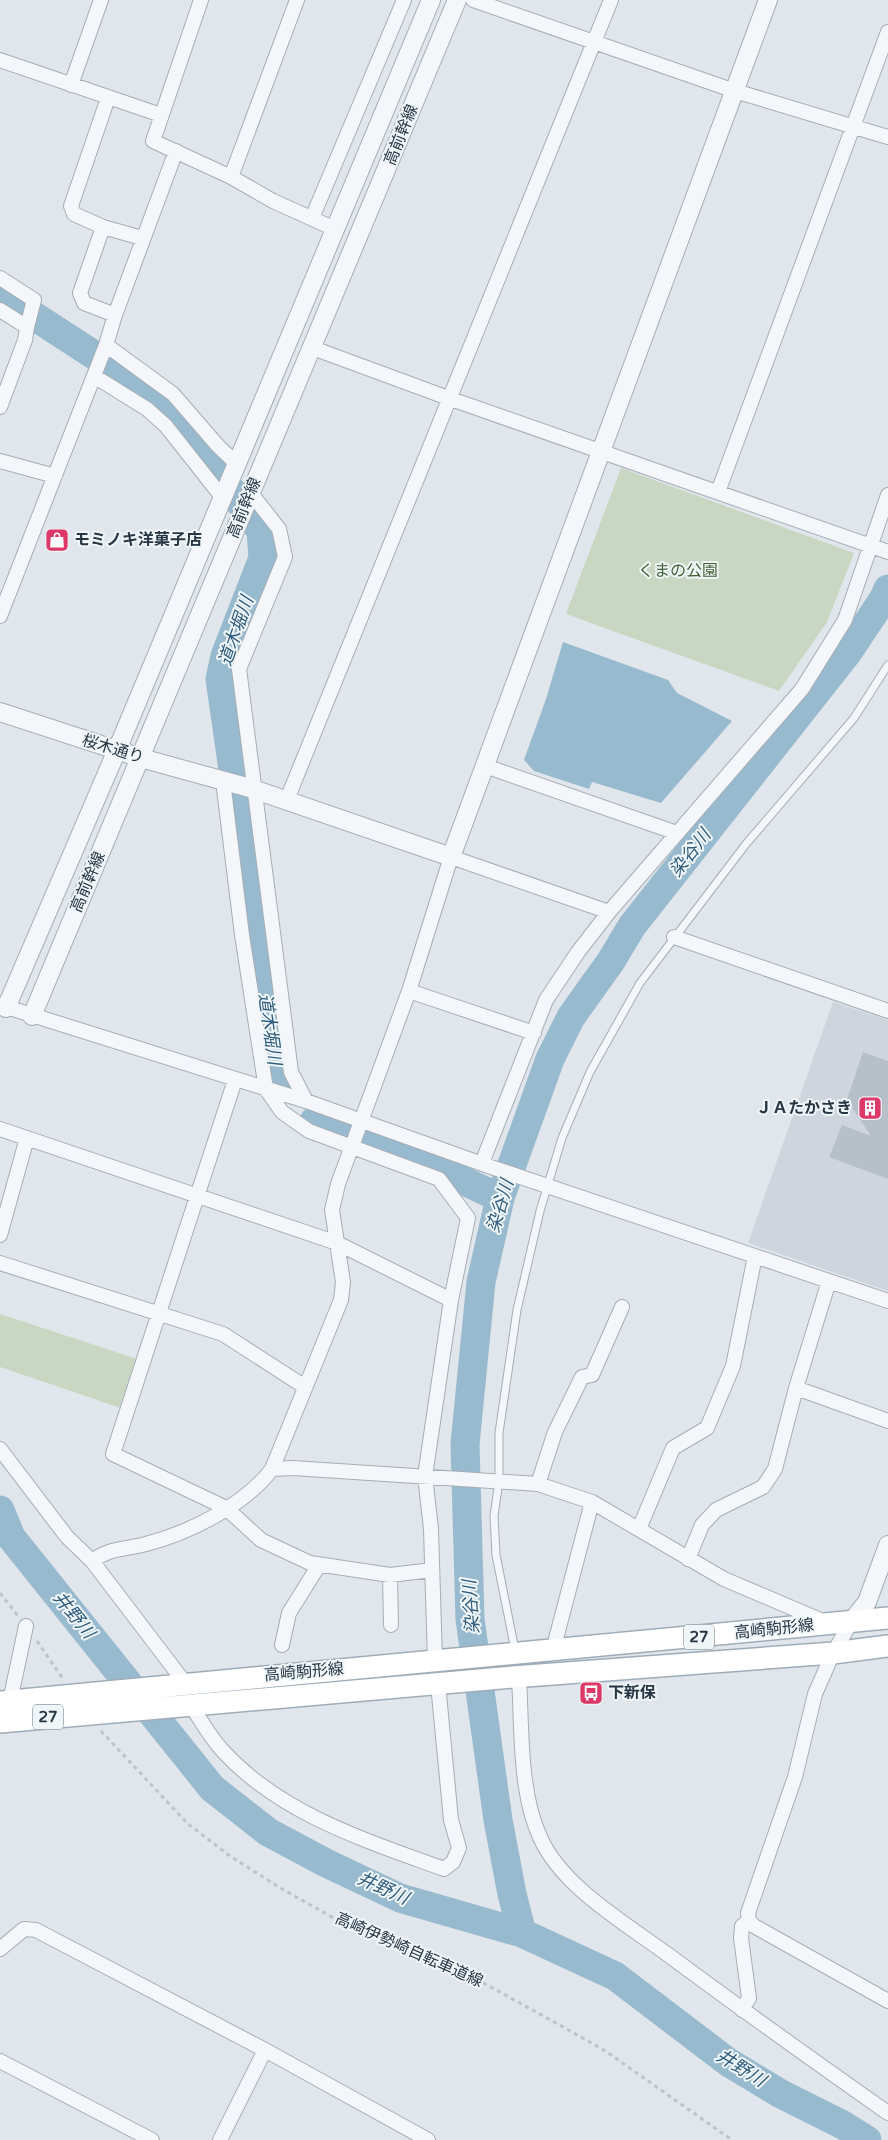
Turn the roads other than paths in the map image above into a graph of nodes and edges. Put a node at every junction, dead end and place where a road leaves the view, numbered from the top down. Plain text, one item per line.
1 (101, 0) edge
2 (201, 0) edge
3 (297, 0) edge
4 (404, 0) edge
5 (431, 0) edge
6 (457, 0) edge
7 (473, 0) edge
8 (610, 0) edge
9 (768, 0) edge
10 (888, 32) edge
11 (594, 41) junction
12 (0, 60) edge
13 (71, 85) junction
14 (734, 91) junction
15 (108, 98) junction
16 (161, 115) junction
17 (853, 126) junction
18 (888, 137) edge
19 (176, 151) junction
20 (231, 177) junction
21 (312, 218) junction
22 (103, 227) junction
23 (335, 229) junction
24 (142, 238) junction
25 (0, 278) edge
26 (0, 310) edge
27 (115, 315) junction
28 (27, 324) junction
29 (106, 345) junction
30 (310, 347) junction
31 (94, 376) junction
32 (451, 399) junction
33 (0, 407) edge
34 (602, 452) junction
35 (0, 461) edge
36 (237, 464) junction
37 (55, 476) junction
38 (250, 492) junction
39 (718, 492) junction
40 (888, 495) edge
41 (222, 498) junction
42 (879, 548) edge
43 (6, 586) edge
44 (0, 616) edge
45 (888, 665) edge
46 (0, 712) edge
47 (117, 750) junction
48 (141, 758) junction
49 (485, 766) junction
50 (225, 781) junction
51 (253, 789) junction
52 (286, 802) junction
53 (677, 833) junction
54 (452, 857) junction
55 (608, 912) junction
56 (674, 937) junction
57 (408, 991) junction
58 (3, 1006) edge
59 (888, 1011) edge
60 (32, 1016) junction
61 (534, 1033) junction
62 (235, 1080) junction
63 (266, 1089) junction
64 (306, 1102) junction
65 (360, 1124) junction
66 (0, 1129) edge
67 (27, 1138) junction
68 (351, 1145) junction
69 (485, 1164) junction
70 (544, 1185) junction
71 (198, 1195) junction
72 (0, 1235) edge
73 (337, 1243) junction
74 (755, 1256) junction
75 (0, 1263) edge
76 (829, 1282) junction
77 (451, 1300) junction
78 (888, 1302) edge
79 (622, 1307) dead end
80 (160, 1312) junction
81 (305, 1386) junction
82 (796, 1388) junction
83 (888, 1421) edge
84 (0, 1449) edge
85 (272, 1469) junction
86 (429, 1476) junction
87 (496, 1480) junction
88 (538, 1484) junction
89 (592, 1502) junction
90 (226, 1508) junction
91 (639, 1528) junction
92 (888, 1545) edge
93 (688, 1559) junction
94 (92, 1562) junction
95 (319, 1565) junction
96 (432, 1570) junction
97 (390, 1575) junction
98 (888, 1618) edge
99 (852, 1621) junction
100 (829, 1624) junction
101 (391, 1625) dead end
102 (26, 1626) dead end
103 (282, 1645) dead end
104 (888, 1646) edge
105 (553, 1650) junction
106 (833, 1653) junction
107 (513, 1654) junction
108 (438, 1660) junction
109 (516, 1677) junction
110 (175, 1684) junction
111 (443, 1684) junction
112 (90, 1706) junction
113 (186, 1706) junction
114 (6, 1711) edge
115 (749, 1921) junction
116 (0, 1949) edge
117 (888, 2001) edge
118 (742, 2010) junction
119 (265, 2050) junction
120 (0, 2061) edge
121 (888, 2113) edge
122 (152, 2140) edge
123 (220, 2140) edge
124 (428, 2140) edge

1 - 13 street
2 - 16 street
3 - 20 street
4 - 21 street
5 - 23 street, 高前幹線
6 - 30 street, 高前幹線
7 - 11 street
8 - 11 street
9 - 14 street
10 - 17 street
11 - 14 street
11 - 32 street
12 - 13 street
13 - 15 street
14 - 17 street
14 - 34 street
15 - 16 street
15 - 22 street
16 - 19 street
17 - 18 street
17 - 39 street
19 - 20 street
19 - 24 street
20 - 21 street
21 - 23 street
22 - 24 street
22 - 27 street
23 - 36 street, 高前幹線
24 - 27 street
25 - 28 street
26 - 28 street
27 - 29 street
28 - 33 street
29 - 31 street
29 - 36 street
30 - 32 street
30 - 38 street, 高前幹線
31 - 37 street
31 - 41 street
32 - 34 street
32 - 52 street
34 - 39 street
34 - 49 street
35 - 37 street
36 - 41 street, 高前幹線
37 - 43 street
38 - 48 street, 高前幹線
38 - 51 street
39 - 42 street
40 - 42 street
41 - 47 street, 高前幹線
42 - 53 street
43 - 44 street
45 - 56 lane
46 - 47 street, 桜木通り
47 - 48 street, 桜木通り
47 - 58 street, 高前幹線
48 - 50 street, 桜木通り
48 - 60 street, 高前幹線
49 - 53 street
49 - 54 street
50 - 51 street, 桜木通り
50 - 63 street
51 - 52 street
51 - 64 street
52 - 54 street
53 - 55 street
54 - 55 street
54 - 57 street
55 - 61 street
56 - 59 street
56 - 70 lane
57 - 61 street
57 - 65 street
58 - 60 street
60 - 62 street
61 - 69 street
62 - 63 street
62 - 71 street
63 - 64 street
63 - 68 street
64 - 65 street
65 - 68 street
65 - 69 street
66 - 67 street
67 - 71 street
67 - 72 street
68 - 73 street
68 - 77 street
69 - 70 street
70 - 74 street
70 - 87 lane
71 - 73 street
71 - 80 street
73 - 77 street
73 - 81 street
74 - 76 street
74 - 91 street
75 - 80 street
76 - 78 street
76 - 82 street
77 - 86 street
79 - 88 street
80 - 81 street
80 - 90 street
81 - 85 street
82 - 83 street
82 - 93 street
84 - 94 street
85 - 86 street
85 - 90 street
86 - 87 street
86 - 96 street
87 - 88 street
87 - 107 lane
88 - 89 street
89 - 91 street
89 - 105 street
90 - 94 street
90 - 95 street
91 - 93 street
92 - 99 street
93 - 100 street
94 - 110 street
95 - 97 street
95 - 103 street
96 - 97 street
96 - 108 street
97 - 101 street
98 - 99 main road, 高崎駒形線 / 27
99 - 100 main road, 高崎駒形線 / 27
99 - 106 street
100 - 105 main road, 高崎駒形線 / 27
102 - 114 street
104 - 106 main road, 高崎駒形線 / 27
105 - 107 main road, 高崎駒形線 / 27
106 - 109 main road, 高崎駒形線 / 27
106 - 115 street
107 - 108 main road, 27
108 - 110 main road, 高崎駒形線 / 27
109 - 111 main road, 27
109 - 118 street
110 - 112 main road, 27
111 - 113 main road, 高崎駒形線 / 27
111 - 113 street
112 - 113 main road, 27
112 - 114 main road, 27
115 - 117 street
115 - 118 street
116 - 119 street
118 - 121 street
119 - 123 street
119 - 124 street
120 - 122 street

